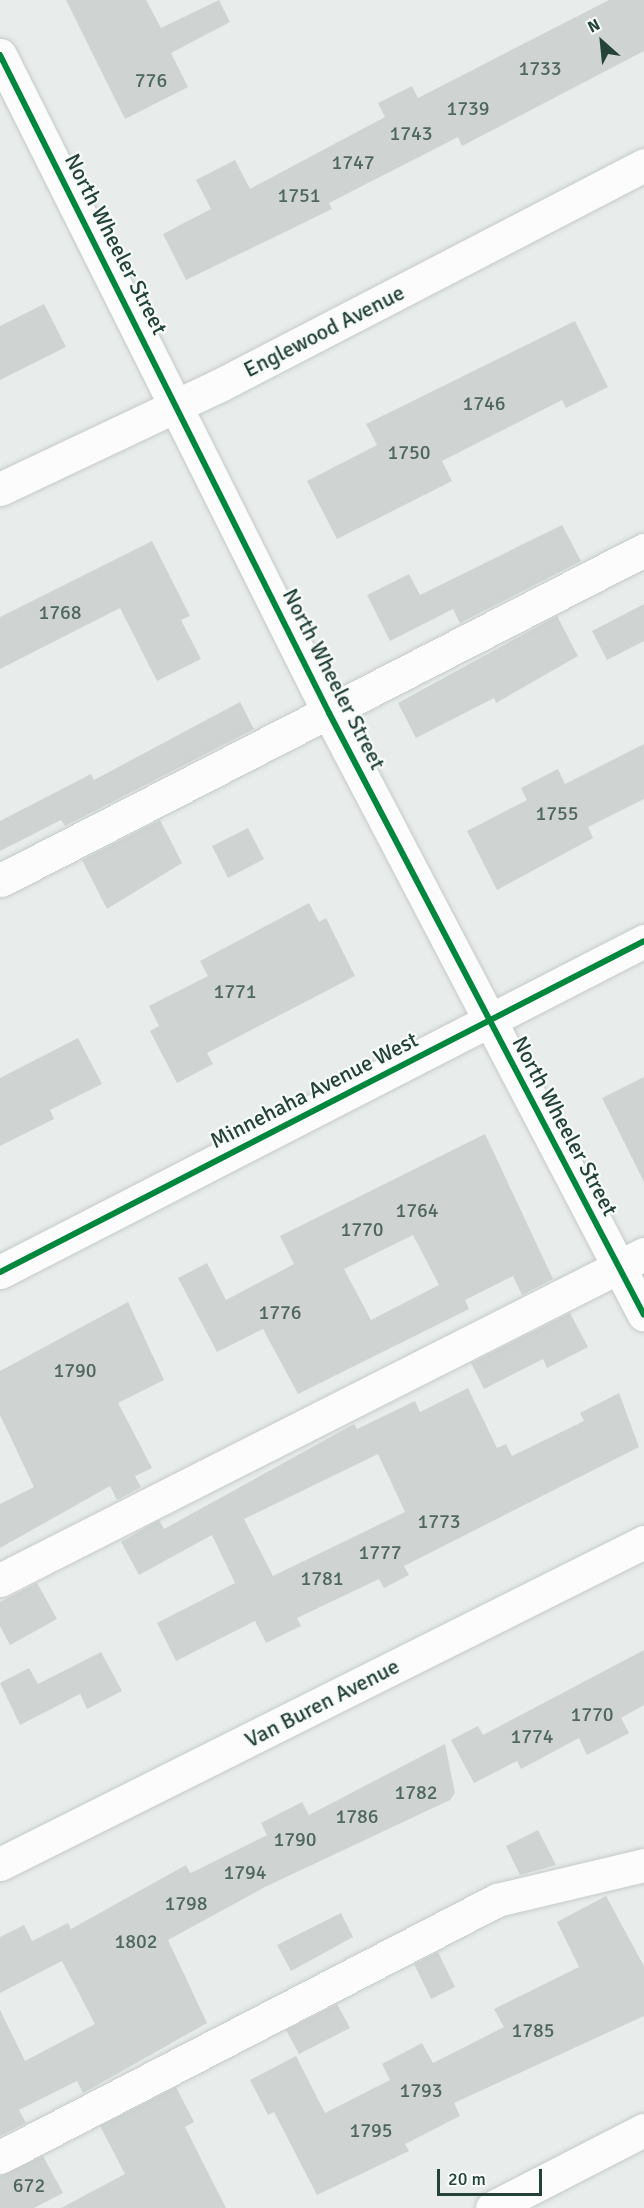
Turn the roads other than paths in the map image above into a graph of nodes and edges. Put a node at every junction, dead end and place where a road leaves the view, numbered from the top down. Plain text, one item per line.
1 (0, 55) edge
2 (644, 165) edge
3 (177, 403) junction
4 (0, 489) edge
5 (644, 550) edge
6 (329, 713) junction
7 (1, 880) edge
8 (644, 941) edge
9 (489, 1020) junction
10 (631, 1260) edge
11 (0, 1272) edge
12 (644, 1315) edge
13 (644, 1542) edge
14 (0, 1580) edge
15 (0, 1864) edge
16 (644, 1865) edge
17 (644, 2130) edge
18 (0, 2157) edge
19 (492, 2208) edge

1 - 3 street, North Wheeler Street
2 - 3 street, Englewood Avenue
3 - 4 street, Englewood Avenue
3 - 6 street, North Wheeler Street
5 - 6 street
6 - 7 street
6 - 9 street, North Wheeler Street
8 - 9 street, Minnehaha Avenue West
9 - 10 street, North Wheeler Street
9 - 11 street, Minnehaha Avenue West
10 - 12 street, North Wheeler Street
10 - 14 street
13 - 15 street, Van Buren Avenue
16 - 18 street
17 - 19 street

